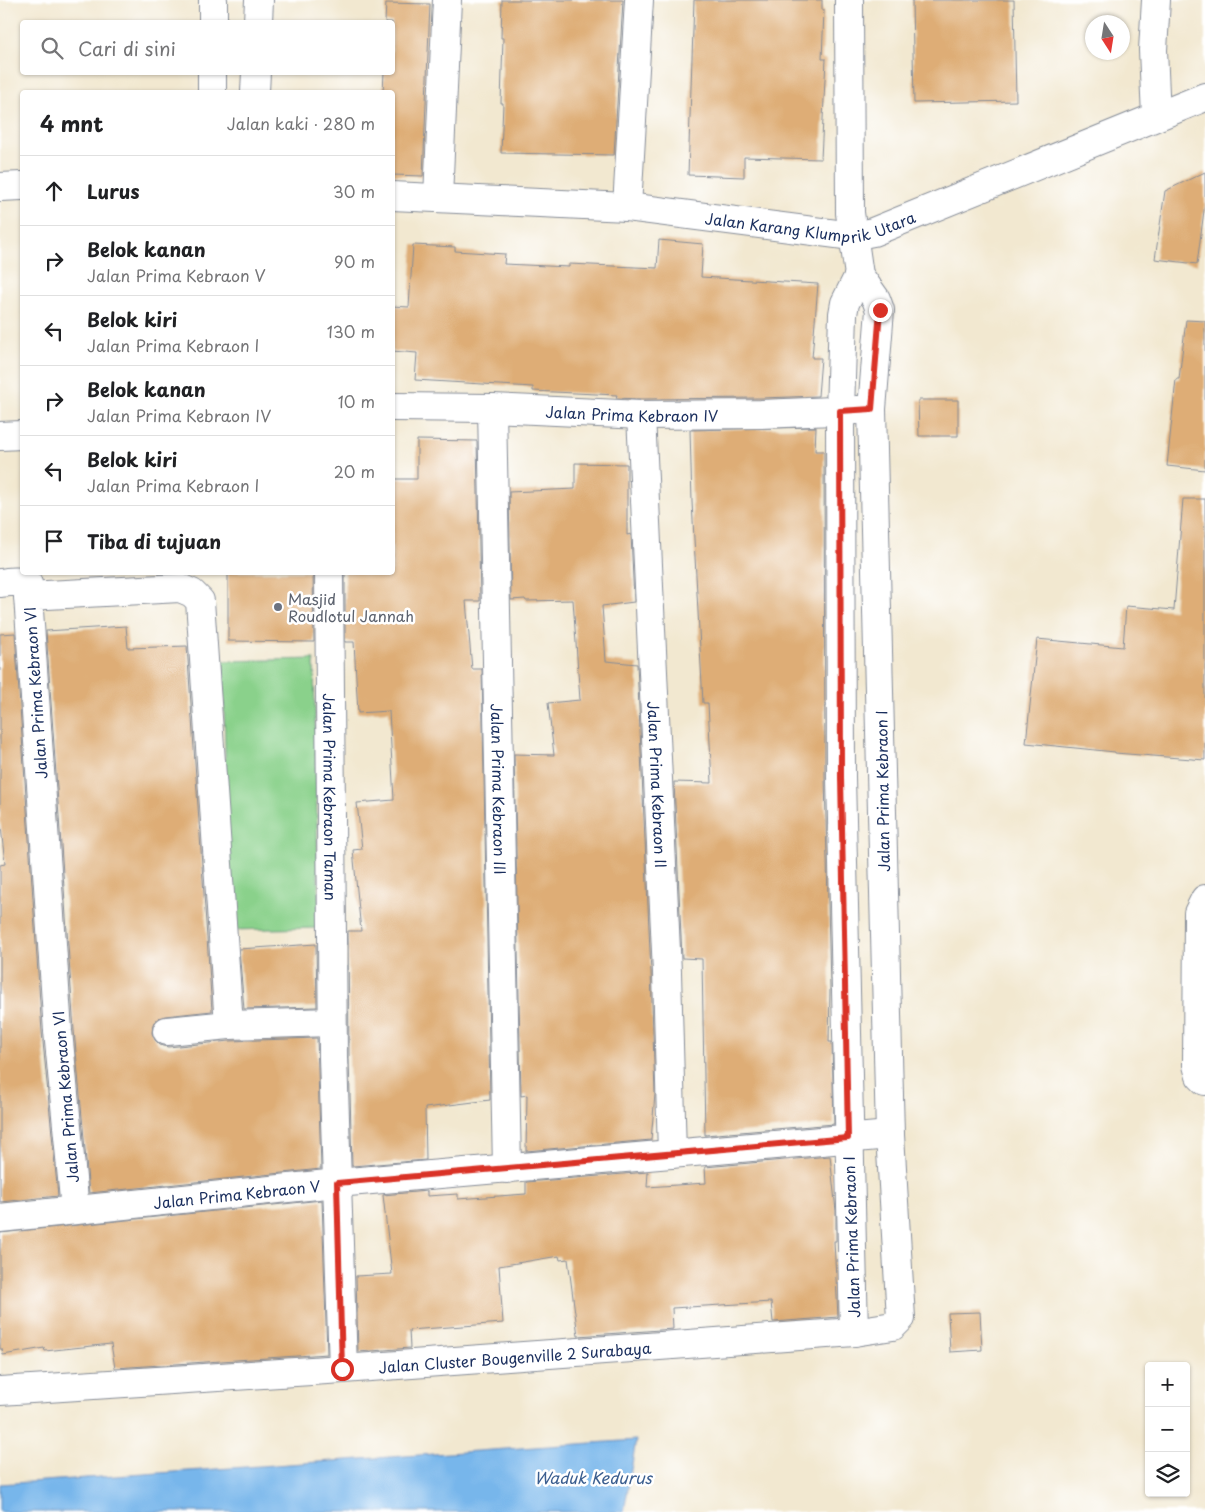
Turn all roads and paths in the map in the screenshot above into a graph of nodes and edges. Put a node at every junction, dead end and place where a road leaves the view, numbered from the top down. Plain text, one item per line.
1 (213, 0) edge
2 (259, 0) edge
3 (447, 0) edge
4 (640, 0) edge
5 (849, 0) edge
6 (1156, 0) edge
7 (212, 20) edge
8 (258, 20) edge
9 (212, 75) edge
10 (256, 75) edge
11 (212, 90) edge
12 (255, 90) edge
13 (1205, 97) edge
14 (1156, 116) junction
15 (20, 186) edge
16 (0, 187) edge
17 (395, 196) edge
18 (438, 197) junction
19 (627, 206) junction
20 (852, 236) junction
21 (859, 275) junction
22 (395, 407) edge
23 (492, 408) junction
24 (872, 409) junction
25 (840, 411) junction
26 (641, 415) junction
27 (20, 435) edge
28 (0, 436) edge
29 (330, 575) edge
30 (0, 583) edge
31 (28, 596) junction
32 (1205, 899) edge
33 (332, 1022) junction
34 (229, 1025) junction
35 (167, 1031) dead end
36 (1205, 1081) edge
37 (890, 1135) junction
38 (848, 1138) junction
39 (672, 1154) junction
40 (507, 1169) junction
41 (337, 1183) junction
42 (75, 1210) junction
43 (0, 1218) edge
44 (901, 1314) joint
45 (854, 1332) junction
46 (342, 1369) junction
47 (0, 1391) edge

1 - 7 street
2 - 8 street
3 - 18 street
4 - 19 street
5 - 20 street, Jalan Prima Kebraon I
6 - 14 street
9 - 11 street
10 - 12 street
13 - 14 street, Jalan Karang Klumprik Utara
14 - 20 street, Jalan Karang Klumprik Utara
15 - 16 street
17 - 18 street, Jalan Karang Klumprik Utara
18 - 19 street, Jalan Karang Klumprik Utara
19 - 20 street, Jalan Karang Klumprik Utara
20 - 21 street, Jalan Prima Kebraon I
21 - 24 street, Jalan Prima Kebraon I
21 - 25 street, Jalan Prima Kebraon I
22 - 23 street, Jalan Prima Kebraon IV
23 - 26 street, Jalan Prima Kebraon IV
23 - 40 street, Jalan Prima Kebraon III
24 - 25 street, Jalan Prima Kebraon IV
24 - 37 street, Jalan Prima Kebraon I
25 - 26 street, Jalan Prima Kebraon IV
25 - 38 street, Jalan Prima Kebraon I
26 - 39 street, Jalan Prima Kebraon II
27 - 28 street
29 - 33 street, Jalan Prima Kebraon Taman
30 - 31 street
31 - 34 street, Jalan Prima Kebraon VI
31 - 42 street, Jalan Prima Kebraon VI
32 - 36 street
33 - 34 street
33 - 41 street, Jalan Prima Kebraon Taman
34 - 35 street
37 - 38 street, Jalan Prima Kebraon V
37 - 44 street, Jalan Prima Kebraon I
38 - 39 street, Jalan Prima Kebraon V
38 - 45 street, Jalan Prima Kebraon I
39 - 40 street, Jalan Prima Kebraon V
40 - 41 street, Jalan Prima Kebraon V
41 - 42 street, Jalan Prima Kebraon V
41 - 46 street, Jalan Prima Kebraon Taman
42 - 43 street, Jalan Prima Kebraon V
44 - 45 street, Jalan Cluster Bougenville 2 Surabaya
45 - 46 street, Jalan Cluster Bougenville 2 Surabaya
46 - 47 street, Jalan Cluster Bougenville 2 Surabaya

